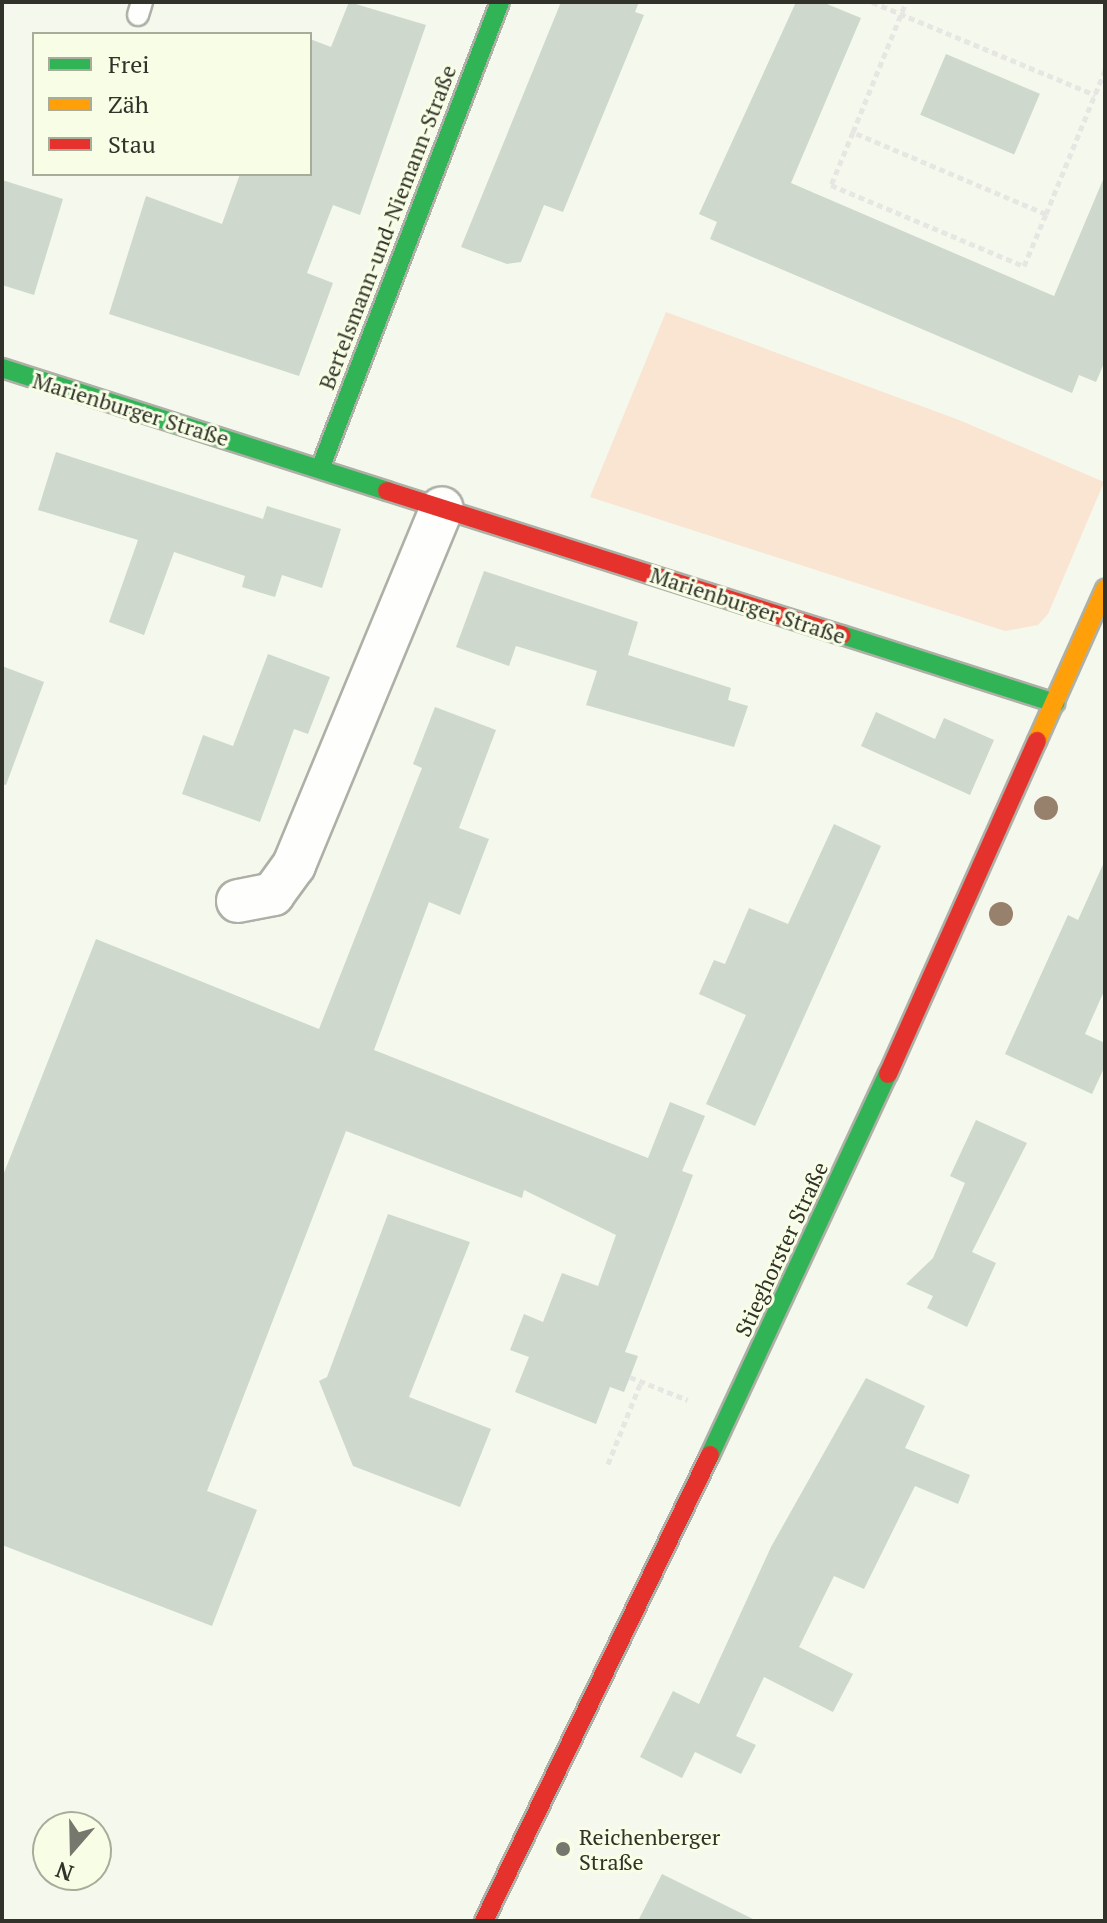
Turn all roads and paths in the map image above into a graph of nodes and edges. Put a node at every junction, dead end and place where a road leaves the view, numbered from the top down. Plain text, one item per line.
1 (500, 2) edge
2 (872, 2) edge
3 (906, 2) edge
4 (901, 14) junction
5 (1105, 70) edge
6 (1095, 95) junction
7 (853, 132) junction
8 (1046, 214) junction
9 (2, 368) edge
10 (320, 469) junction
11 (442, 508) junction
12 (1105, 589) edge
13 (1055, 703) junction
14 (238, 901) dead end
15 (630, 1377) dead end
16 (641, 1382) junction
17 (729, 1415) junction
18 (608, 1464) dead end
19 (484, 1921) edge

1 - 10 street, Bertelsmann-und-Niemann-Straße
2 - 4 path
3 - 4 path
4 - 6 path
4 - 7 path
5 - 6 path
6 - 8 path
7 - 8 path
7 - 8 path
9 - 10 street, Marienburger Straße
10 - 11 street, Marienburger Straße
11 - 13 street, Marienburger Straße
11 - 14 street
12 - 13 street, Stieghorster Straße
13 - 17 street, Stieghorster Straße
15 - 16 path
16 - 17 path
16 - 18 path
17 - 19 street, Stieghorster Straße

